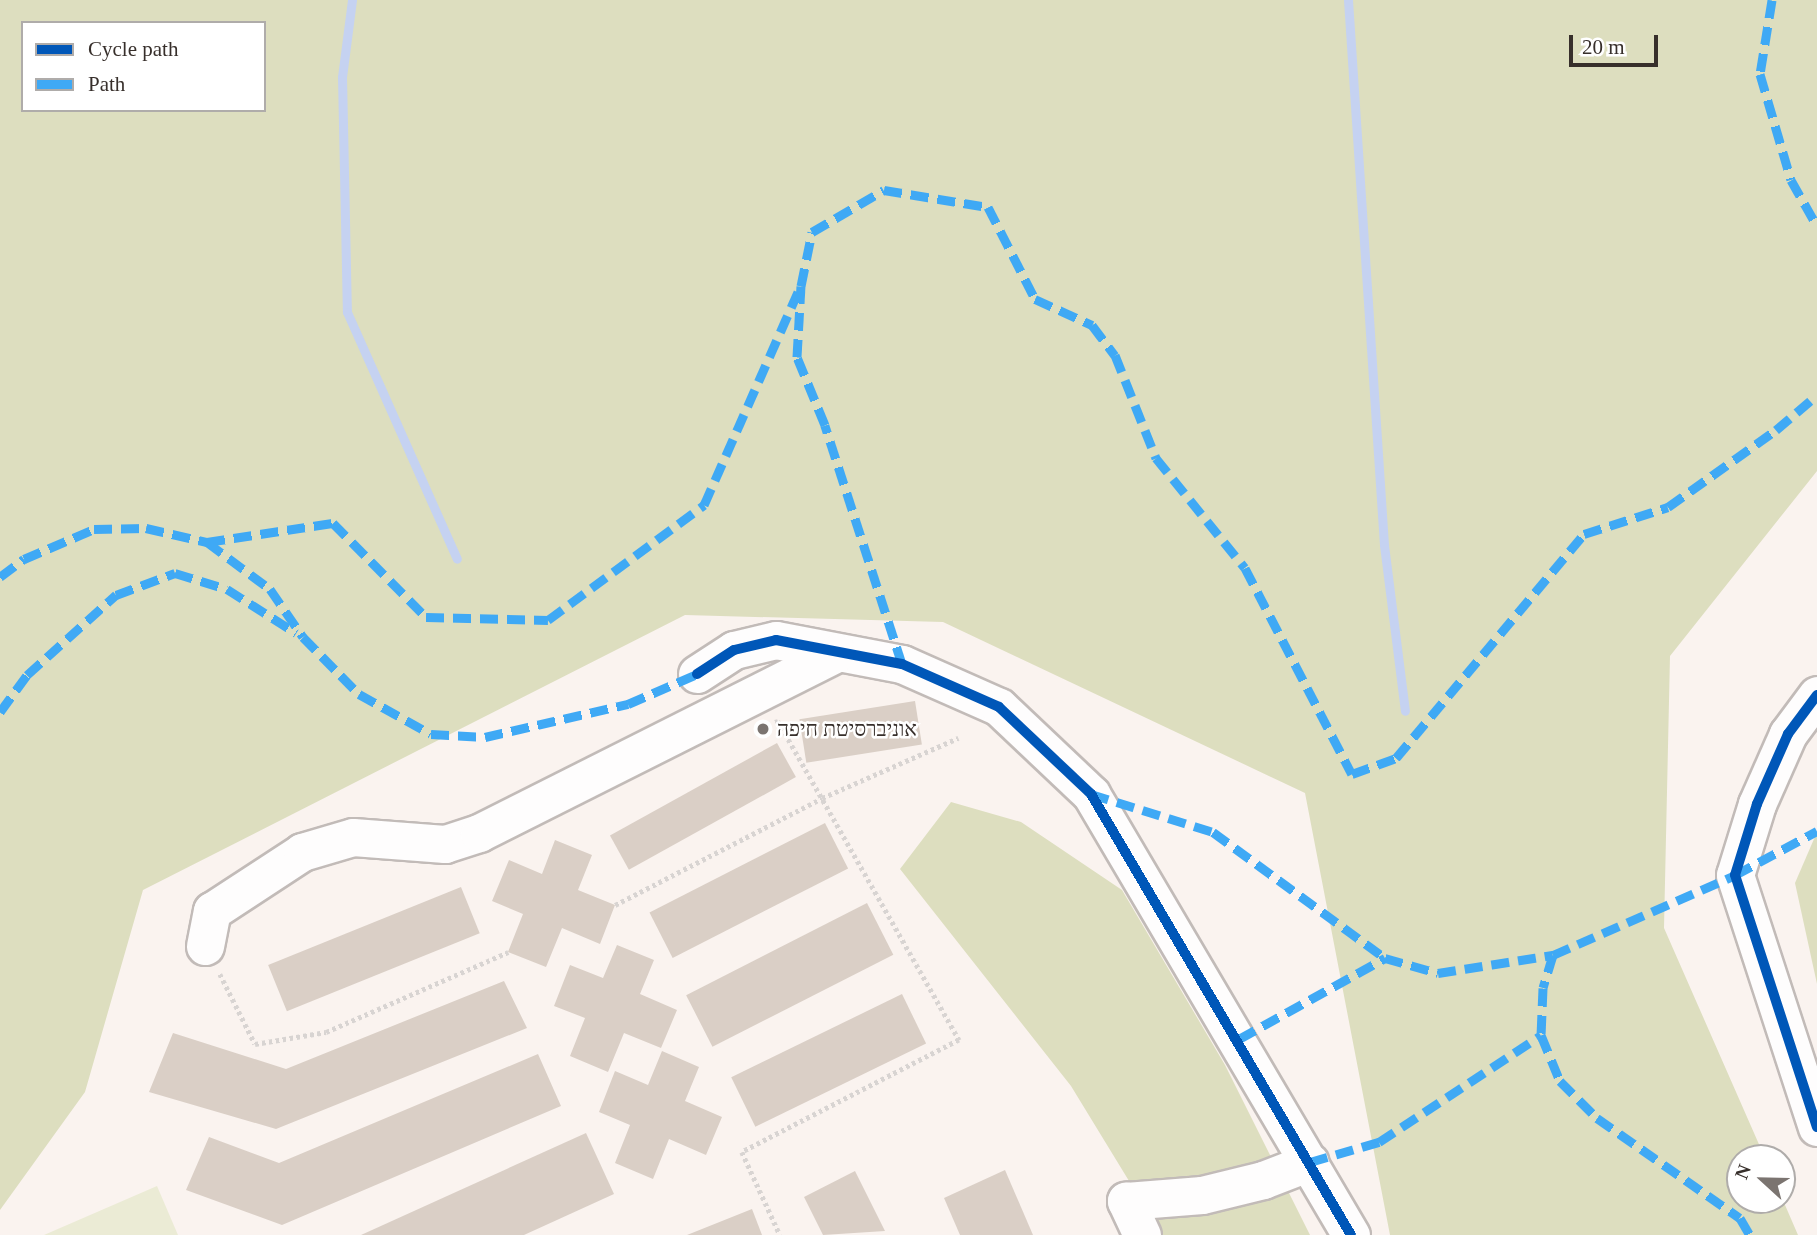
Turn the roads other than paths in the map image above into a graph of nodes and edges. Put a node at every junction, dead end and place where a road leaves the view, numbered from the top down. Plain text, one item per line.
1 (836, 653) junction
2 (697, 674) dead end
3 (1817, 695) edge
4 (205, 946) road end
5 (1817, 1127) edge
6 (1310, 1162) junction
7 (1142, 1235) edge
8 (1351, 1235) edge

1 - 2 street
1 - 4 street
1 - 6 street
3 - 5 street
6 - 7 street
6 - 8 street

